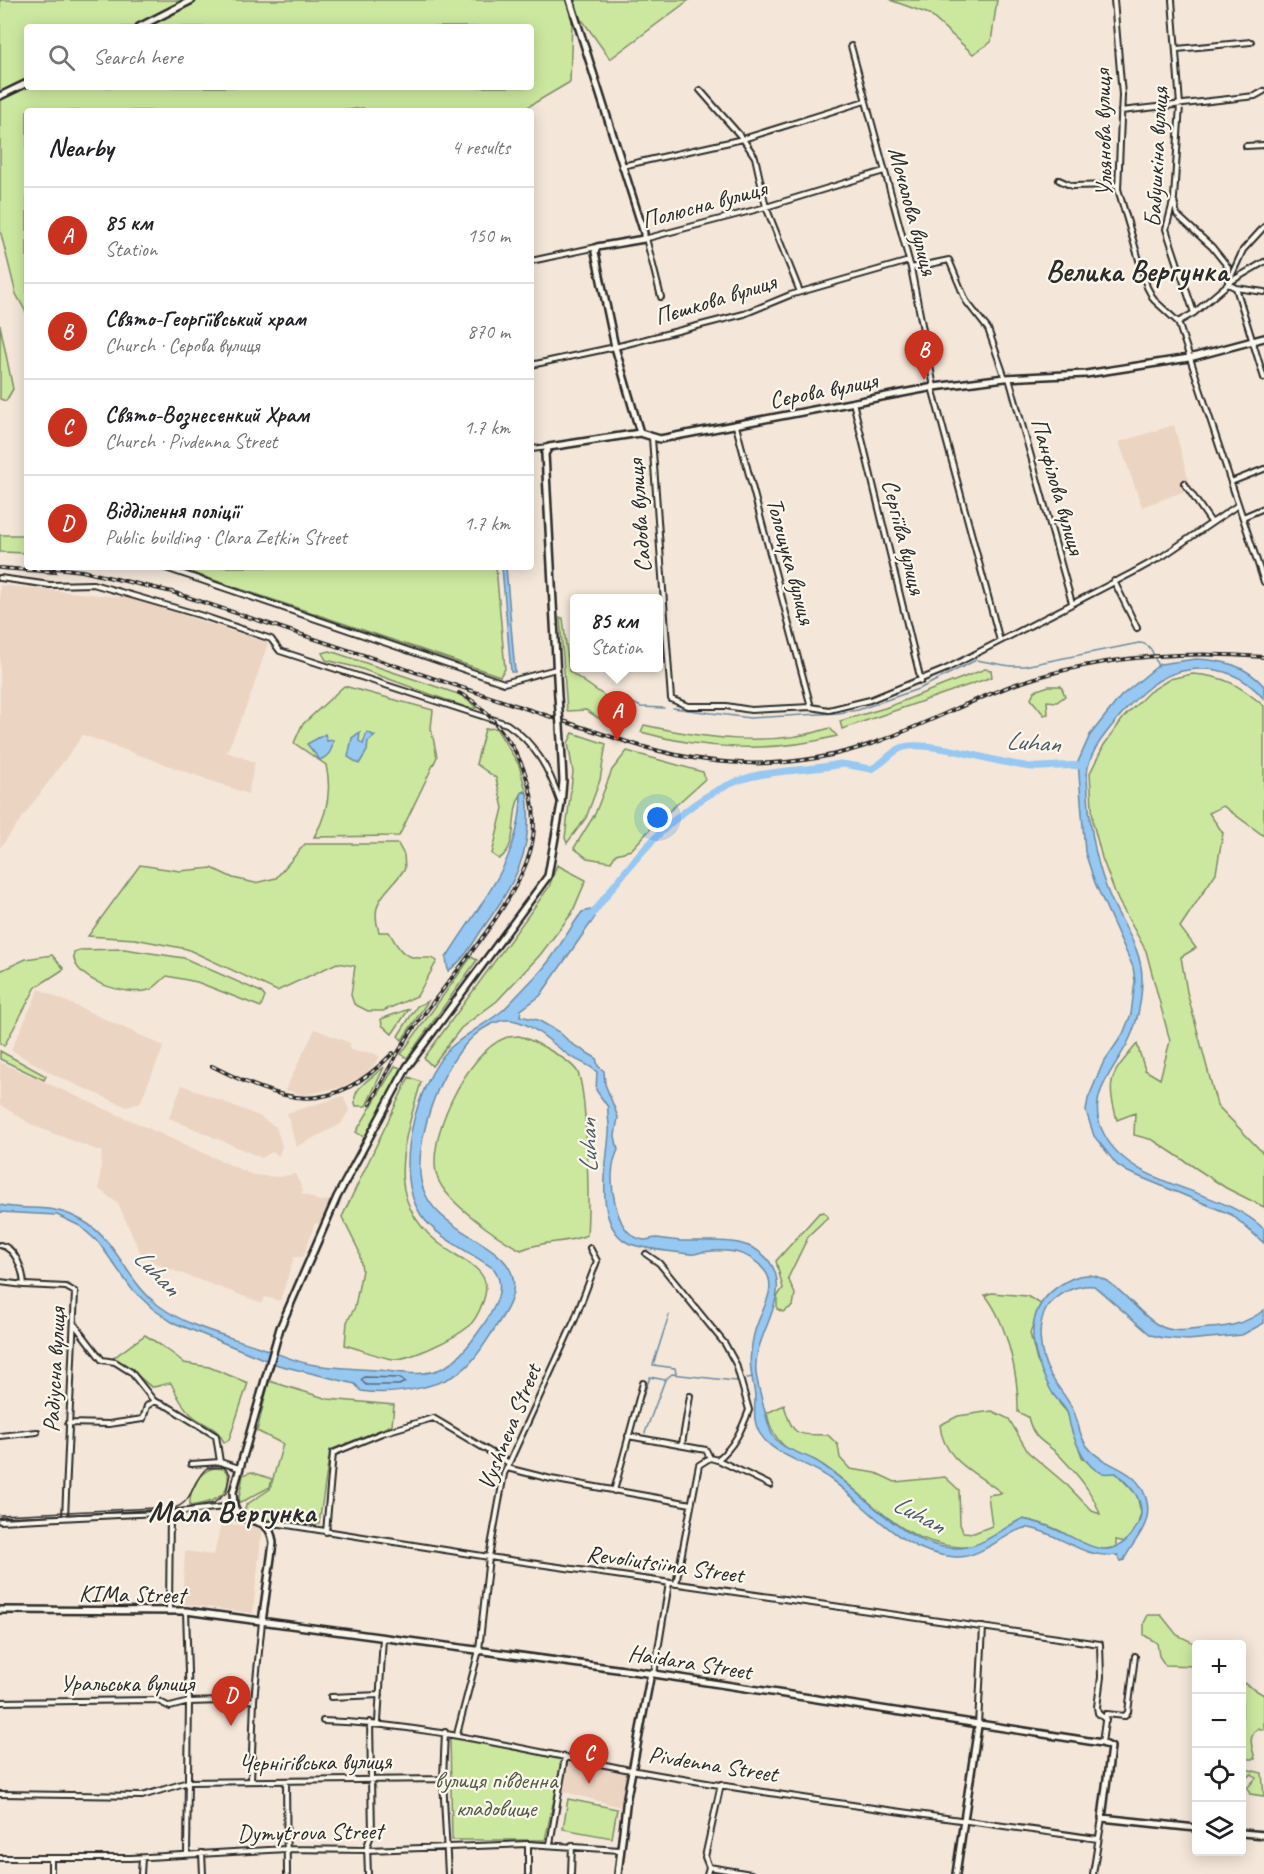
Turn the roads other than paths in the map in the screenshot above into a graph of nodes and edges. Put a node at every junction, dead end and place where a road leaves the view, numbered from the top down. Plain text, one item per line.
1 (192, 0) edge
2 (570, 0) edge
3 (1114, 0) edge
4 (1172, 0) edge
5 (145, 24) edge
6 (1251, 42) dead end
7 (850, 46) dead end
8 (1177, 49) junction
9 (24, 85) edge
10 (700, 90) dead end
11 (1264, 91) edge
12 (0, 96) edge
13 (865, 101) junction
14 (1180, 105) junction
15 (1121, 111) junction
16 (743, 139) junction
17 (1264, 145) edge
18 (1246, 146) dead end
19 (622, 166) junction
20 (884, 171) junction
21 (1059, 180) dead end
22 (1118, 184) junction
23 (1174, 198) junction
24 (766, 207) junction
25 (1264, 227) edge
26 (645, 238) junction
27 (597, 247) junction
28 (534, 260) edge
29 (909, 261) junction
30 (1264, 262) edge
31 (911, 267) junction
32 (1228, 284) junction
33 (1236, 288) junction
34 (800, 292) junction
35 (1264, 292) edge
36 (661, 297) dead end
37 (1194, 313) junction
38 (1179, 322) junction
39 (1264, 338) edge
40 (1251, 341) junction
41 (615, 347) junction
42 (1189, 358) junction
43 (534, 364) edge
44 (1007, 378) junction
45 (1264, 378) edge
46 (933, 387) junction
47 (853, 402) junction
48 (736, 426) junction
49 (640, 433) junction
50 (652, 438) junction
51 (549, 447) junction
52 (534, 449) edge
53 (1264, 469) edge
54 (1231, 482) junction
55 (1184, 483) dead end
56 (1238, 505) junction
57 (1264, 508) edge
58 (1242, 517) junction
59 (1211, 522) junction
60 (172, 570) edge
61 (0, 578) edge
62 (1114, 581) junction
63 (1264, 582) edge
64 (1072, 603) junction
65 (1137, 628) dead end
66 (1000, 641) junction
67 (557, 669) junction
68 (921, 681) junction
69 (811, 706) junction
70 (561, 804) junction
71 (0, 1245) edge
72 (590, 1248) dead end
73 (646, 1254) dead end
74 (0, 1282) edge
75 (24, 1285) junction
76 (74, 1324) junction
77 (644, 1383) dead end
78 (690, 1396) dead end
79 (154, 1401) junction
80 (68, 1424) junction
81 (37, 1432) dead end
82 (0, 1436) edge
83 (628, 1436) junction
84 (682, 1444) junction
85 (710, 1458) junction
86 (717, 1460) junction
87 (220, 1462) junction
88 (509, 1463) junction
89 (191, 1464) dead end
90 (239, 1468) junction
91 (507, 1468) junction
92 (770, 1485) dead end
93 (614, 1491) junction
94 (691, 1504) junction
95 (234, 1506) junction
96 (170, 1512) junction
97 (65, 1517) junction
98 (0, 1521) edge
99 (266, 1524) junction
100 (326, 1532) junction
101 (489, 1557) junction
102 (669, 1583) junction
103 (676, 1584) junction
104 (169, 1610) junction
105 (0, 1611) edge
106 (186, 1611) junction
107 (262, 1622) junction
108 (984, 1627) junction
109 (383, 1637) junction
110 (479, 1650) junction
111 (1135, 1656) dead end
112 (652, 1673) junction
113 (380, 1695) junction
114 (331, 1697) dead end
115 (254, 1700) junction
116 (0, 1702) edge
117 (189, 1702) junction
118 (1106, 1719) junction
119 (323, 1721) dead end
120 (370, 1722) junction
121 (378, 1722) junction
122 (978, 1726) junction
123 (445, 1732) junction
124 (458, 1734) junction
125 (1102, 1743) junction
126 (565, 1757) junction
127 (632, 1770) junction
128 (371, 1779) junction
129 (443, 1779) junction
130 (251, 1780) junction
131 (286, 1781) junction
132 (188, 1782) junction
133 (721, 1784) junction
134 (0, 1794) edge
135 (1102, 1818) junction
136 (964, 1820) junction
137 (1192, 1827) edge
138 (1246, 1833) edge
139 (1264, 1835) edge
140 (1098, 1839) junction
141 (528, 1844) junction
142 (550, 1844) junction
143 (447, 1845) junction
144 (572, 1845) junction
145 (286, 1849) junction
146 (367, 1850) junction
147 (620, 1850) junction
148 (202, 1853) junction
149 (187, 1854) junction
150 (0, 1858) edge
151 (51, 1858) junction
152 (142, 1858) junction
153 (709, 1867) junction
154 (51, 1874) edge
155 (141, 1874) edge
156 (203, 1874) edge
157 (286, 1874) edge
158 (368, 1874) edge
159 (448, 1874) edge
160 (528, 1874) edge
161 (571, 1874) edge
162 (618, 1874) edge
163 (707, 1874) edge
164 (751, 1874) edge
165 (956, 1874) edge
166 (1093, 1874) edge

1 - 5 street
2 - 19 street
3 - 15 street, Ульянова вулиця
4 - 8 street, Бабушкіна вулиця
6 - 8 street
7 - 13 street, Мочалова вулиця
8 - 14 street, Бабушкіна вулиця
9 - 12 street
10 - 16 street
11 - 14 street
13 - 16 street
13 - 20 street, Мочалова вулиця
14 - 15 street
14 - 23 street, Бабушкіна вулиця
15 - 22 street, Ульянова вулиця
16 - 19 street
16 - 24 street
17 - 18 street
19 - 26 street
20 - 24 street, Полюсна вулиця
20 - 29 street, Мочалова вулиця
21 - 22 street
22 - 38 street, Ульянова вулиця
23 - 32 street
23 - 37 street, Бабушкіна вулиця
24 - 26 street, Полюсна вулиця
24 - 34 street
25 - 32 street
26 - 27 street, Полюсна вулиця
26 - 36 street
27 - 28 street, Полюсна вулиця
27 - 41 street
29 - 31 street, Мочалова вулиця
29 - 34 street, Пєшкова вулиця
30 - 32 street
31 - 44 street, Панфілова вулиця
31 - 46 street, Мочалова вулиця
32 - 33 street
32 - 37 street
33 - 35 street
33 - 40 street
34 - 41 street, Пєшкова вулиця
37 - 38 street
38 - 42 street
39 - 40 street, Сєрова вулиця
40 - 42 street, Сєрова вулиця
40 - 45 street
41 - 43 street, Пєшкова вулиця
41 - 49 street
42 - 44 street, Сєрова вулиця
42 - 54 street
44 - 46 street, Сєрова вулиця
44 - 64 street, Панфілова вулиця
46 - 47 street, Сєрова вулиця
46 - 66 street, Мочалова вулиця
47 - 48 street, Сєрова вулиця
47 - 68 street, Сергіїва вулиця
48 - 50 street, Сєрова вулиця
48 - 69 street, Толощука вулиця
49 - 50 street, Сєрова вулиця
49 - 51 street
50 - 69 street, Садова вулиця
51 - 52 street
51 - 67 street
53 - 54 street
54 - 56 street
55 - 59 street
56 - 58 street
56 - 59 street
57 - 58 street
58 - 63 street
59 - 62 street
60 - 67 street
61 - 70 street
62 - 64 street
62 - 65 street
64 - 66 street
66 - 68 street
67 - 70 street, bridge
68 - 69 street
70 - 90 street
71 - 75 street, Радіусна вулиця
72 - 88 street, Vyshneva Street
73 - 86 street
74 - 75 street
75 - 76 street, Радіусна вулиця
76 - 79 street
76 - 80 street, Радіусна вулиця
77 - 83 street
78 - 84 street
79 - 80 street
79 - 87 street
80 - 97 street, Радіусна вулиця
81 - 82 street
83 - 84 street
83 - 93 street
84 - 85 street
85 - 86 street
85 - 94 street
86 - 92 street
87 - 89 street
87 - 90 street
88 - 91 street, Vyshneva Street
88 - 100 street
90 - 95 street
91 - 93 street
91 - 101 street, Vyshneva Street
93 - 94 street
94 - 103 street
95 - 96 street
95 - 99 street, Revoliutsiina Street
96 - 97 street
96 - 104 street
97 - 98 street
99 - 100 street, Revoliutsiina Street
99 - 107 street
100 - 101 street, Revoliutsiina Street
101 - 102 street, Revoliutsiina Street
101 - 110 street, Vyshneva Street
102 - 103 street, Revoliutsiina Street
102 - 112 street
103 - 108 street, Revoliutsiina Street
104 - 105 street, KIMa Street
104 - 106 street, KIMa Street
106 - 107 street, KIMa Street
106 - 117 street
107 - 109 street, Haidara Street
107 - 115 street
108 - 118 street, Revoliutsiina Street
108 - 122 street
109 - 110 street, Haidara Street
109 - 113 street
110 - 112 street, Haidara Street
110 - 124 street, Vyshneva Street
111 - 118 street
112 - 122 street, Haidara Street
112 - 127 street
113 - 114 street
113 - 121 street
115 - 117 street, Уральська вулиця
115 - 130 street
116 - 117 street, Уральська вулиця
117 - 132 street
118 - 125 street
119 - 120 street, Pivdenna Street
120 - 121 street, Pivdenna Street
120 - 128 street
121 - 123 street, Pivdenna Street
122 - 125 street, Haidara Street
122 - 136 street
123 - 124 street, Pivdenna Street
123 - 129 street
124 - 126 street, Pivdenna Street
125 - 135 street, Haidara Street
126 - 127 street, Pivdenna Street
126 - 142 street
127 - 133 street, Pivdenna Street
127 - 147 street
128 - 129 street, Чернігівська вулиця
128 - 131 street, Чернігівська вулиця
128 - 146 street
129 - 143 street
130 - 131 street, Чернігівська вулиця
130 - 132 street, Чернігівська вулиця
131 - 145 street
132 - 134 street, Чернігівська вулиця
132 - 149 street
133 - 136 street, Pivdenna Street
133 - 153 street
135 - 137 street
135 - 140 street
136 - 140 street, Pivdenna Street
136 - 165 street
138 - 139 street
140 - 166 street
141 - 142 street, Dymytrova Street
141 - 143 street, Dymytrova Street
141 - 160 street
142 - 144 street, Dymytrova Street
143 - 146 street, Dymytrova Street
143 - 159 street
144 - 147 street, Dymytrova Street
144 - 161 street
145 - 146 street, Dymytrova Street
145 - 148 street, Dymytrova Street
145 - 157 street
146 - 158 street
147 - 162 street
148 - 149 street, Dymytrova Street
148 - 156 street
149 - 152 street, Dymytrova Street
150 - 151 street, Dymytrova Street
151 - 152 street, Dymytrova Street
151 - 154 street
152 - 155 street
153 - 163 street
153 - 164 street

